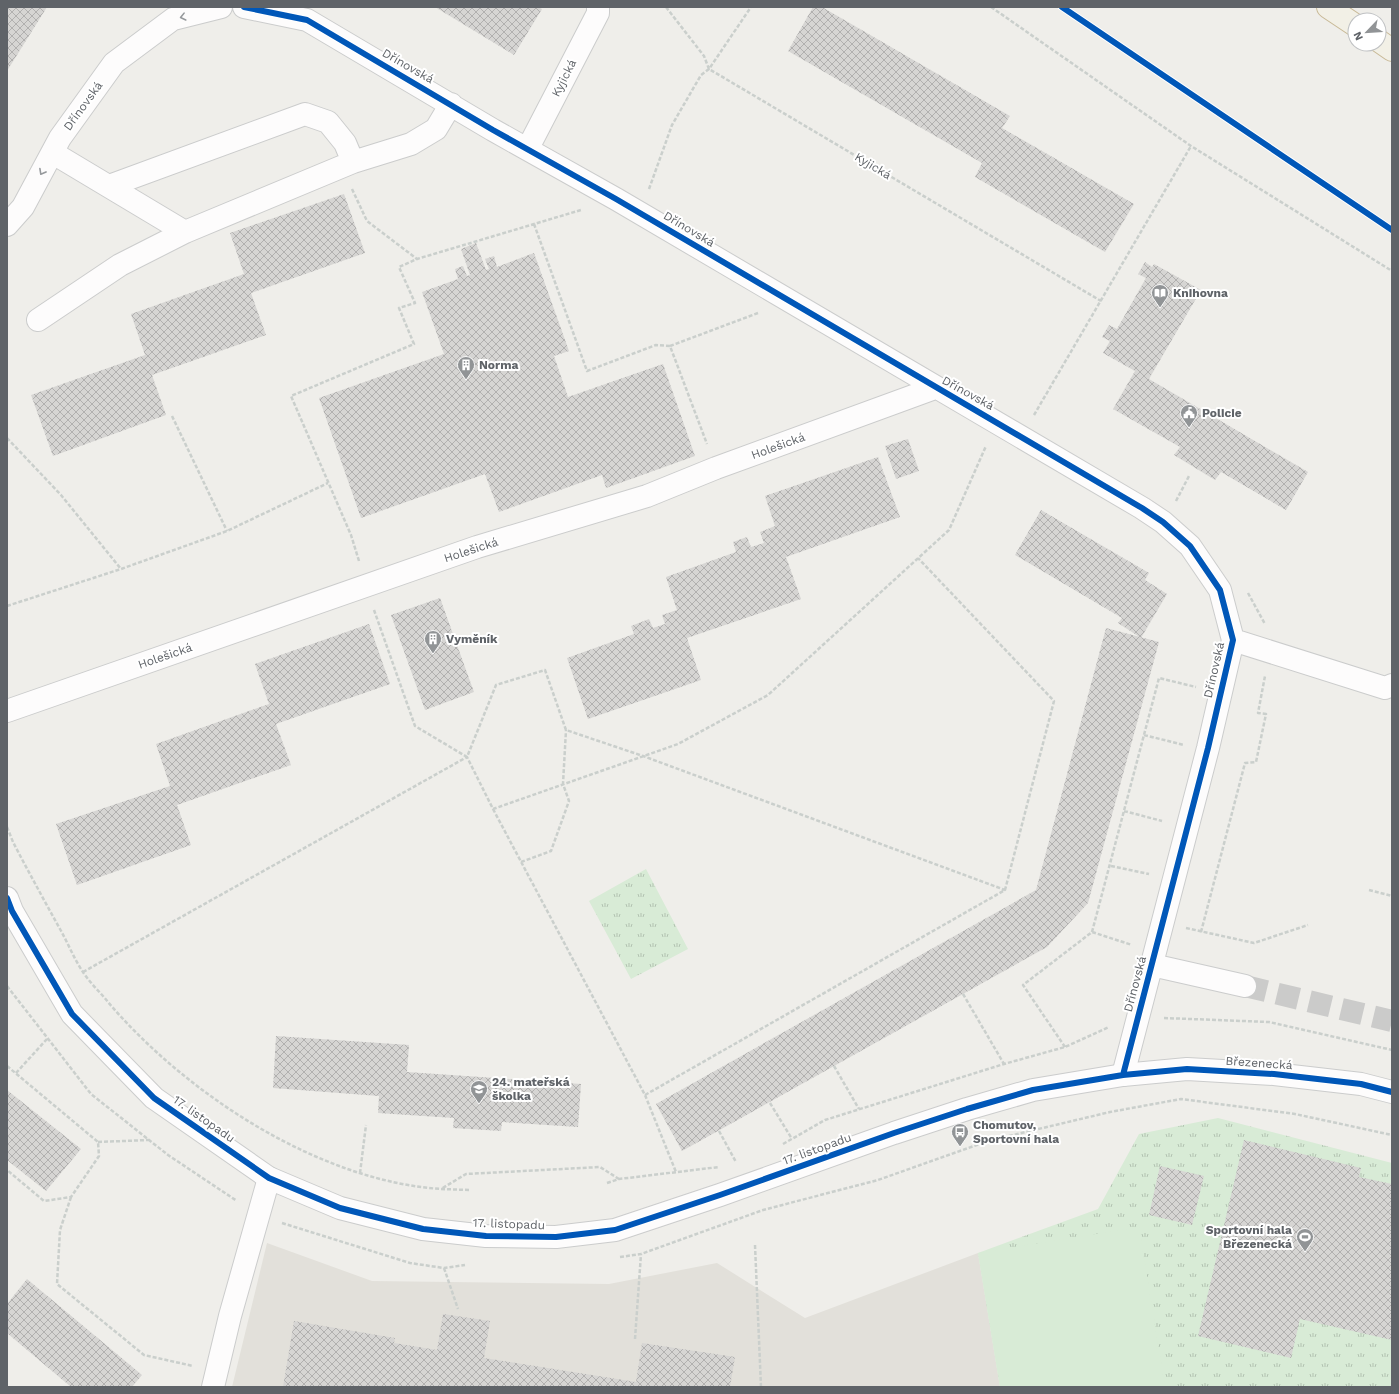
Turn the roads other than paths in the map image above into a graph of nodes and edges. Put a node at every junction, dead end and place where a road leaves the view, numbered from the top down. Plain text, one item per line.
1 (221, 7) edge
2 (244, 7) edge
3 (598, 7) edge
4 (1328, 7) edge
5 (1347, 20) edge
6 (451, 104) junction
7 (528, 148) junction
8 (53, 153) junction
9 (348, 164) junction
10 (109, 186) junction
11 (7, 224) edge
12 (185, 232) junction
13 (38, 320) dead end
14 (935, 388) junction
15 (1233, 640) junction
16 (1392, 685) edge
17 (7, 711) edge
18 (7, 898) edge
19 (1152, 965) junction
20 (1245, 986) tunnel mouth
21 (1123, 1075) junction
22 (1392, 1092) edge
23 (269, 1178) junction
24 (215, 1379) edge

1 -> 8 street, Dřínovská
2 - 6 street, Dřínovská
3 - 7 street, Kyjická
4 - 5 highway
6 - 7 street, Dřínovská
6 - 9 street
7 - 14 street, Dřínovská
8 - 10 street
8 -> 11 street, Dřínovská
9 - 10 street
9 - 12 street
10 - 12 street
12 - 13 street
14 - 15 street, Dřínovská
14 - 17 street, Holešická
15 - 16 street, Dřínovská
15 - 19 street, Dřínovská
18 - 23 street, 17. listopadu
19 - 20 street, Dřínovská
19 - 21 street, Dřínovská
21 - 22 street, Březenecká
21 - 23 street, 17. listopadu
23 - 24 street

